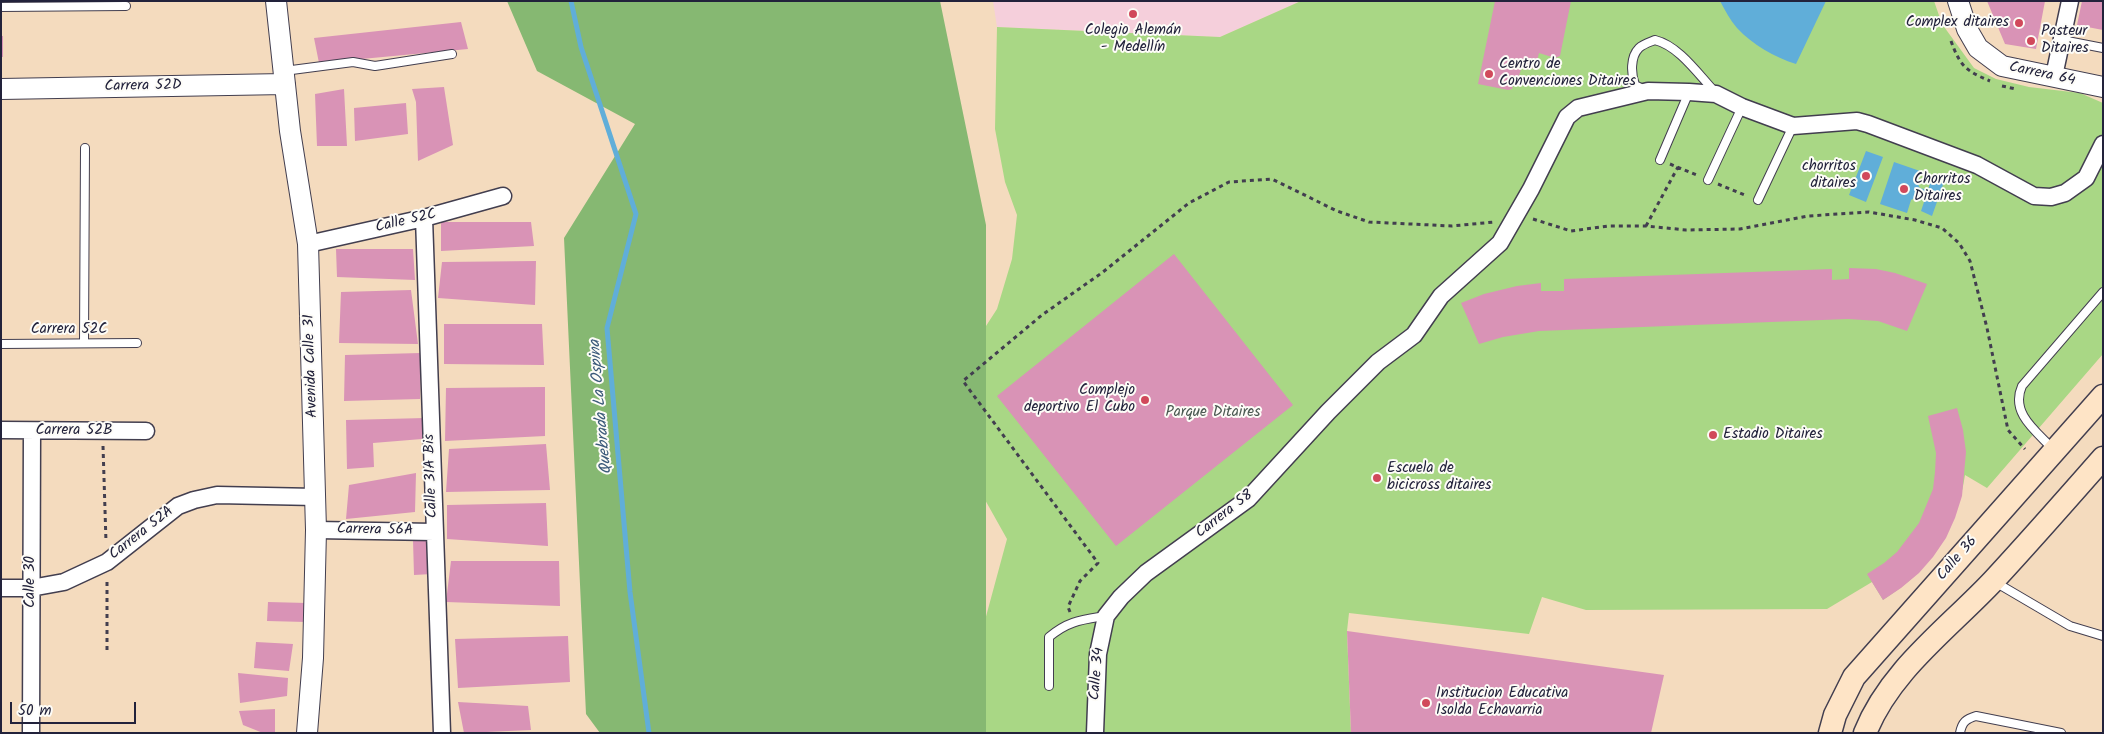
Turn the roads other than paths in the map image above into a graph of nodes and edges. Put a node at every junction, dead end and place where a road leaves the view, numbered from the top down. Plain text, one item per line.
1 (276, 1) edge
2 (1958, 1) edge
3 (2070, 1) edge
4 (126, 6) dead end
5 (1, 7) edge
6 (2062, 40) junction
7 (2103, 48) edge
8 (452, 54) dead end
9 (2054, 76) junction
10 (284, 77) junction
11 (2103, 88) edge
12 (1, 90) edge
13 (1648, 91) junction
14 (1689, 92) junction
15 (1716, 94) junction
16 (1742, 107) junction
17 (1793, 126) junction
18 (2103, 144) edge
19 (86, 148) dead end
20 (1660, 160) dead end
21 (1708, 180) dead end
22 (503, 196) dead end
23 (1758, 200) dead end
24 (424, 218) junction
25 (308, 244) junction
26 (2103, 292) edge
27 (84, 342) junction
28 (137, 343) dead end
29 (1, 344) edge
30 (2103, 396) edge
31 (1, 430) edge
32 (32, 431) junction
33 (146, 431) dead end
34 (2054, 450) junction
35 (2103, 458) edge
36 (316, 497) junction
37 (316, 530) junction
38 (434, 532) junction
39 (1993, 581) junction
40 (1, 588) edge
41 (31, 588) junction
42 (1106, 616) junction
43 (2103, 636) edge
44 (1049, 686) dead end
45 (31, 733) edge
46 (307, 733) edge
47 (442, 733) edge
48 (1095, 733) edge
49 (1830, 733) edge
50 (1865, 733) edge
51 (1960, 733) edge
52 (2061, 733) edge

1 - 10 street, Avenida Calle 31
2 - 9 street, Carrera 64
3 - 6 street
4 - 5 lane
6 - 7 lane
6 - 9 street
8 - 10 lane
9 - 11 street, Carrera 64
10 - 12 street, Carrera 52D
10 - 25 street, Avenida Calle 31
13 - 14 street, Carrera 58
13 - 15 lane
13 - 42 street, Carrera 58
14 - 15 street, Carrera 58
14 - 20 lane
15 - 16 street
16 - 17 street
16 - 21 lane
17 - 18 street
17 - 23 lane
19 - 27 lane
22 - 24 street, Calle 52C
24 - 25 street, Calle 52C
24 - 38 street, Calle 31A Bis
25 - 36 street, Avenida Calle 31
26 - 34 lane
27 - 28 lane, Carrera 52C
27 - 29 lane, Carrera 52C
30 - 34 main road, Calle 36
31 - 32 street, Carrera 52B
32 - 33 street, Carrera 52B
32 - 41 street, Calle 30
34 - 49 main road, Calle 36
35 - 39 main road
36 - 37 street, Avenida Calle 31
36 - 41 street, Carrera 52A
37 - 38 street, Carrera 56A
37 - 46 street, Avenida Calle 31
38 - 47 street, Calle 31A Bis
39 - 43 lane
39 - 50 main road
40 - 41 street, Carrera 52A
41 - 45 street, Calle 30
42 - 44 lane
42 - 48 street, Calle 34
51 - 52 lane

